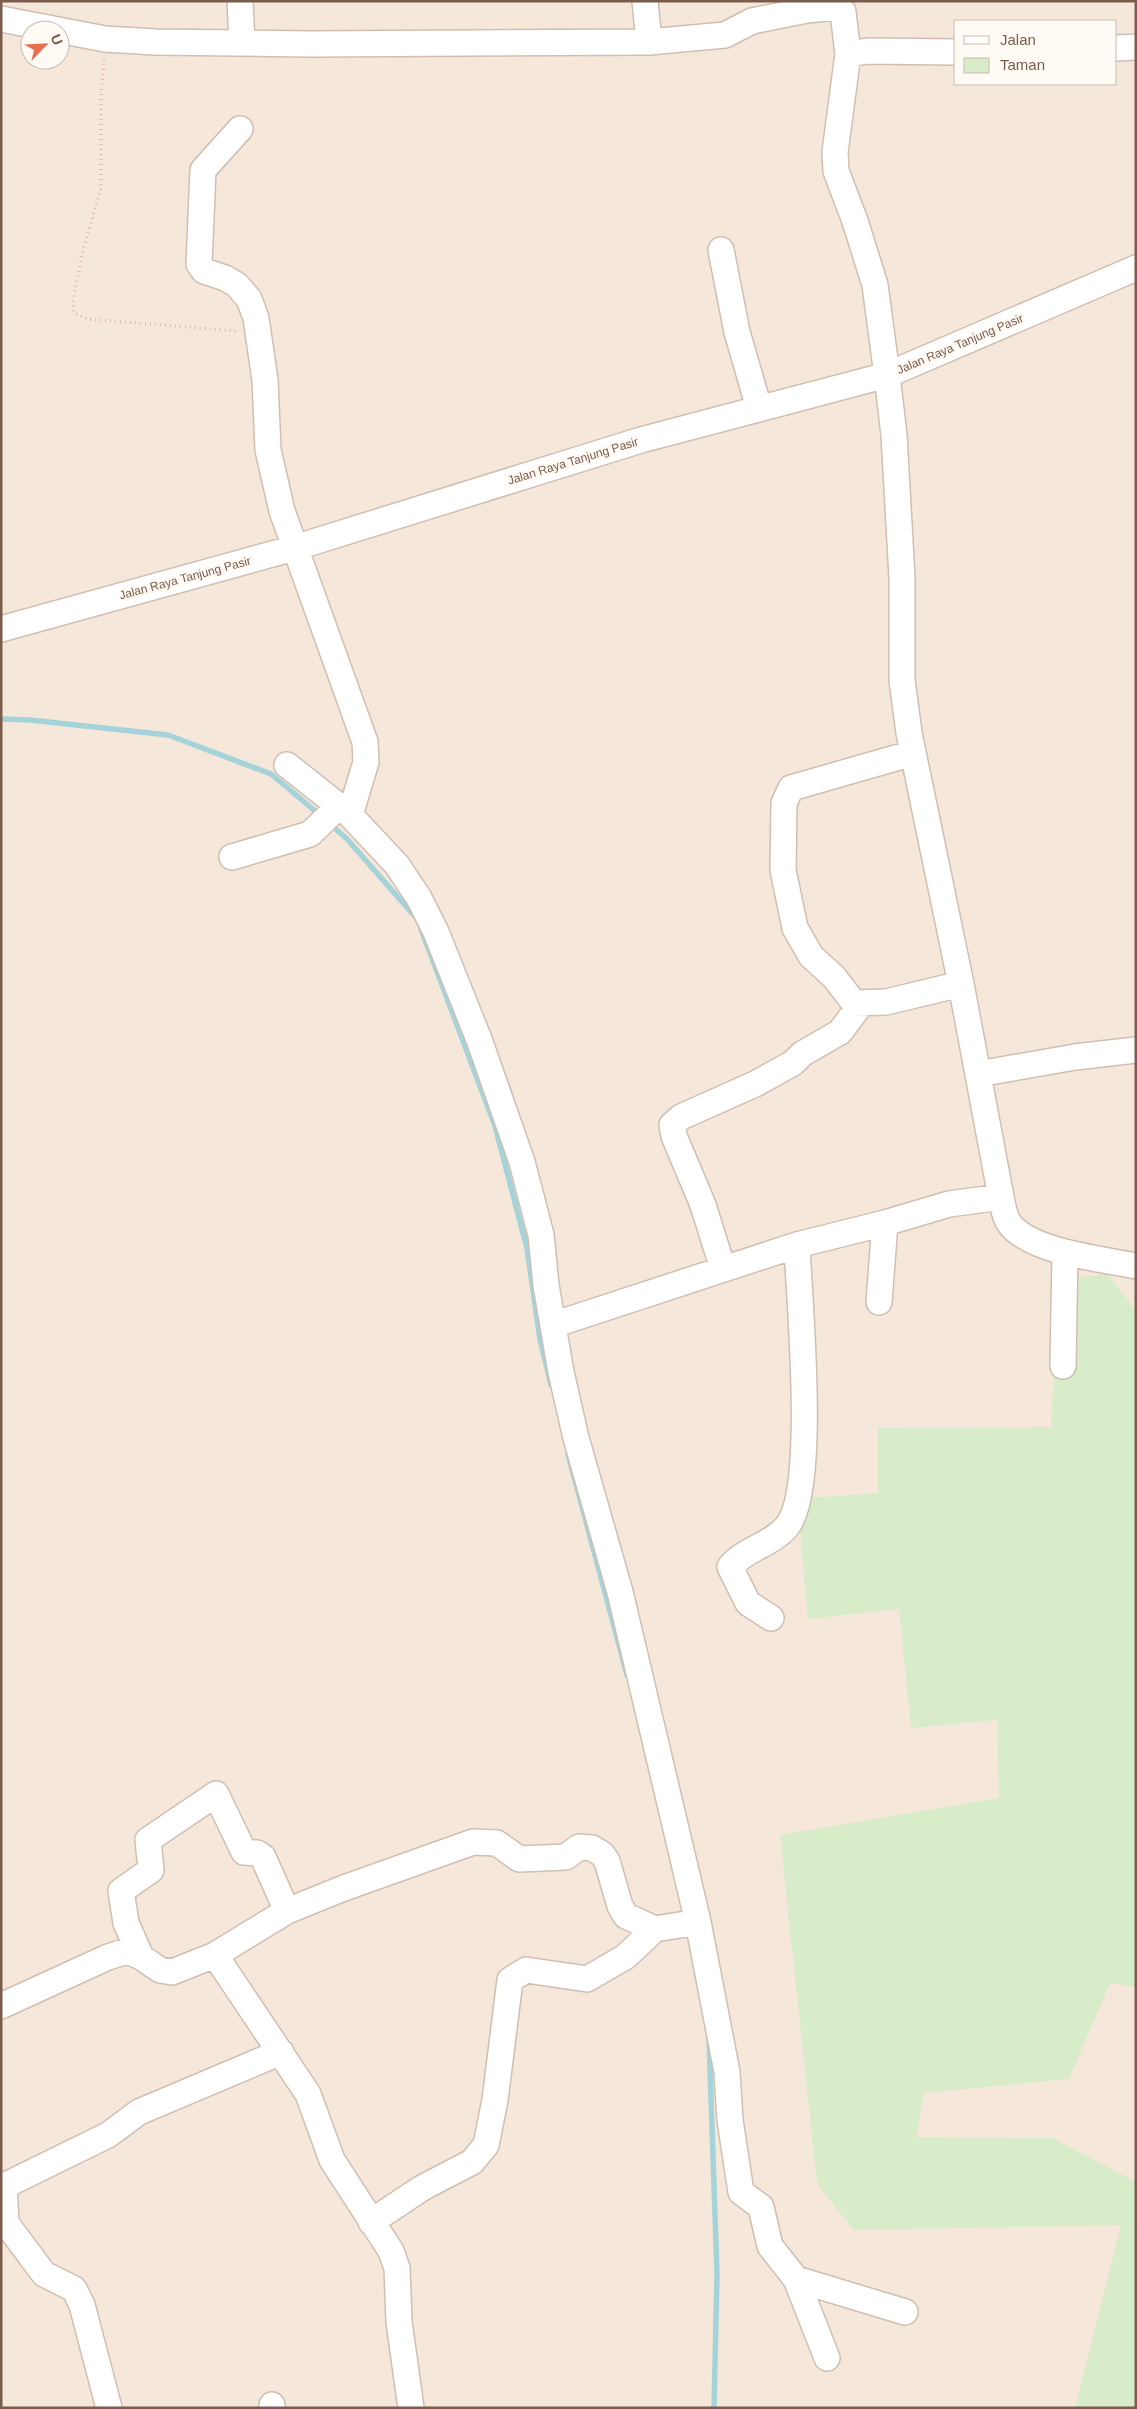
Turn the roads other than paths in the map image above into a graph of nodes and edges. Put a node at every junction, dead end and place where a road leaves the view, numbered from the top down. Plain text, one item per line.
1 (240, 1) edge
2 (645, 1) edge
3 (1, 19) edge
4 (649, 42) junction
5 (242, 43) junction
6 (1136, 47) edge
7 (1117, 48) edge
8 (847, 49) junction
9 (954, 52) edge
10 (240, 129) dead end
11 (721, 250) dead end
12 (1136, 268) edge
13 (887, 375) junction
14 (759, 408) junction
15 (294, 548) junction
16 (1, 629) edge
17 (913, 753) junction
18 (287, 765) dead end
19 (342, 809) junction
20 (232, 857) dead end
21 (961, 984) junction
22 (862, 1004) junction
23 (1136, 1050) edge
24 (978, 1074) junction
25 (1001, 1197) junction
26 (885, 1223) junction
27 (797, 1244) junction
28 (1065, 1253) junction
29 (1136, 1266) edge
30 (723, 1269) junction
31 (879, 1302) dead end
32 (553, 1325) junction
33 (1064, 1366) dead end
34 (770, 1618) dead end
35 (287, 1911) junction
36 (681, 1925) junction
37 (214, 1955) junction
38 (141, 1957) junction
39 (1, 2006) edge
40 (281, 2052) junction
41 (371, 2222) junction
42 (796, 2279) junction
43 (905, 2312) dead end
44 (827, 2358) dead end
45 (108, 2408) edge
46 (412, 2408) edge

1 - 5 street
2 - 4 street
3 - 5 street
4 - 5 street
4 - 8 street
6 - 7 street
8 - 9 street
8 - 13 street
10 - 15 street
11 - 14 street
12 - 13 street, Jalan Raya Tanjung Pasir
13 - 14 street, Jalan Raya Tanjung Pasir
13 - 17 street
14 - 15 street, Jalan Raya Tanjung Pasir
15 - 16 street, Jalan Raya Tanjung Pasir
15 - 19 street
17 - 21 street
17 - 22 street
18 - 19 street
19 - 20 street
19 - 32 street
21 - 22 street
21 - 24 street
22 - 30 street
23 - 24 street
24 - 25 street
25 - 26 street
25 - 28 street
26 - 27 street
26 - 31 street
27 - 30 street
27 - 34 street
28 - 29 street
28 - 33 street
30 - 32 street
32 - 36 street
35 - 36 street
35 - 37 street
35 - 38 street
36 - 41 street
36 - 42 street
37 - 38 street
37 - 40 street
38 - 39 street
40 - 41 street
40 - 45 street
41 - 46 street
42 - 43 street
42 - 44 street

